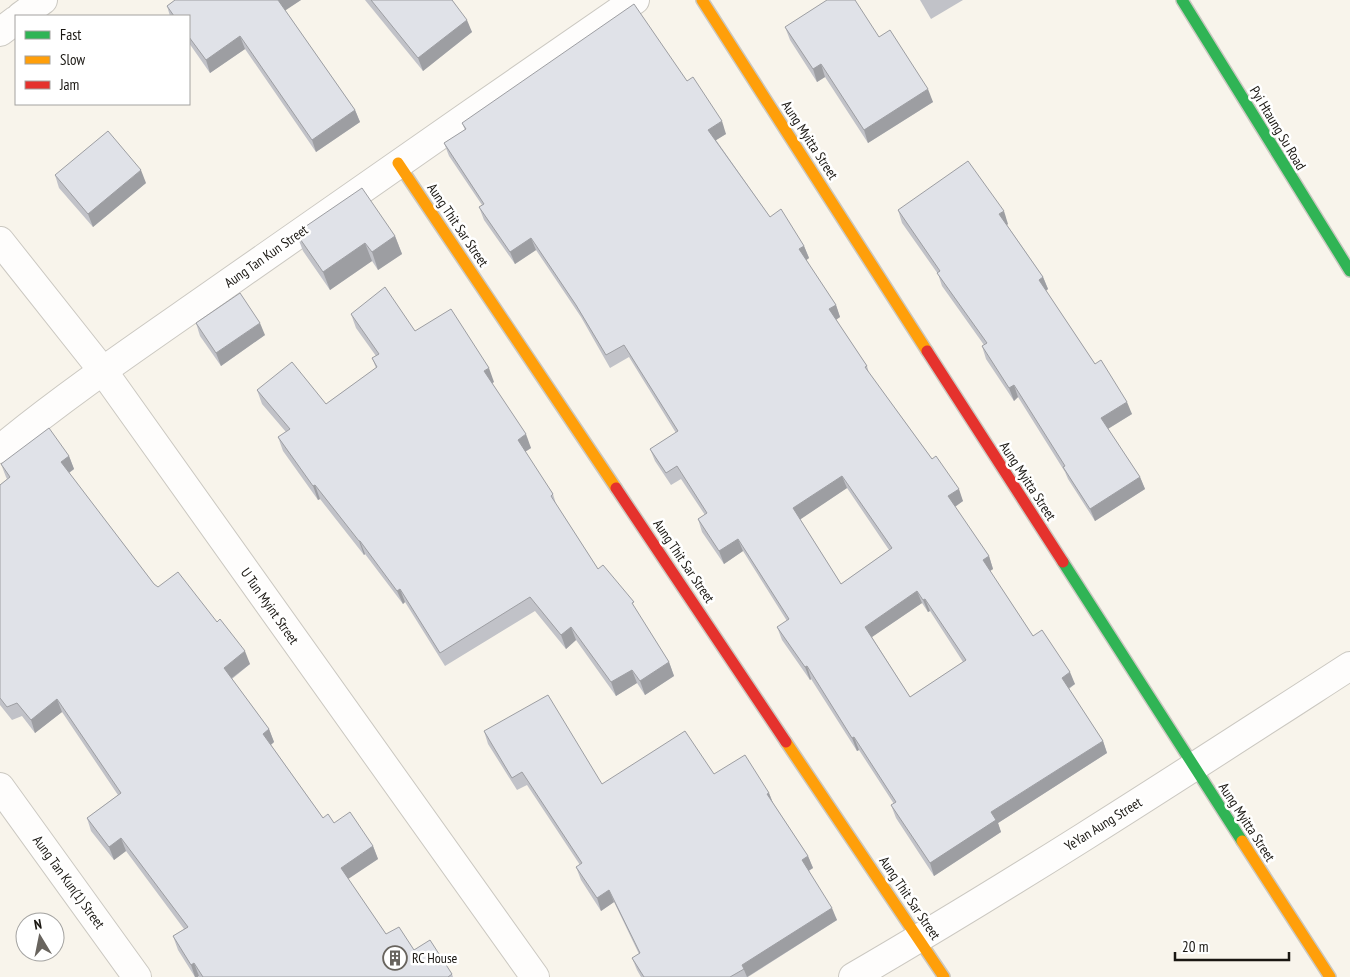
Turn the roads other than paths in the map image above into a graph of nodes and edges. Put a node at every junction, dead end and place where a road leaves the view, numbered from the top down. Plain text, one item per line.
1 (43, 0) edge
2 (635, 0) edge
3 (702, 0) edge
4 (1182, 0) edge
5 (22, 15) edge
6 (15, 21) edge
7 (0, 32) edge
8 (398, 163) junction
9 (0, 241) edge
10 (1350, 271) edge
11 (103, 372) junction
12 (0, 449) edge
13 (1350, 666) edge
14 (1194, 767) junction
15 (0, 787) edge
16 (919, 938) junction
17 (138, 977) edge
18 (534, 977) edge
19 (853, 977) edge
20 (944, 977) edge
21 (1330, 977) edge

1 - 5 street
2 - 8 street, Aung Tan Kun Street
3 - 14 street, Aung Myitta Street
4 - 10 street, Pyi Htaung Su Road
6 - 7 street
8 - 11 street, Aung Tan Kun Street
8 - 16 street, Aung Thit Sar Street
9 - 11 street, U Tun Myint Street
11 - 12 street, Aung Tan Kun Street
11 - 18 street, U Tun Myint Street
13 - 14 street, YeYan Aung Street
14 - 16 street, YeYan Aung Street
14 - 21 street, Aung Myitta Street
15 - 17 street, Aung Tan Kun(1) Street
16 - 19 street, YeYan Aung Street
16 - 20 street, Aung Thit Sar Street

